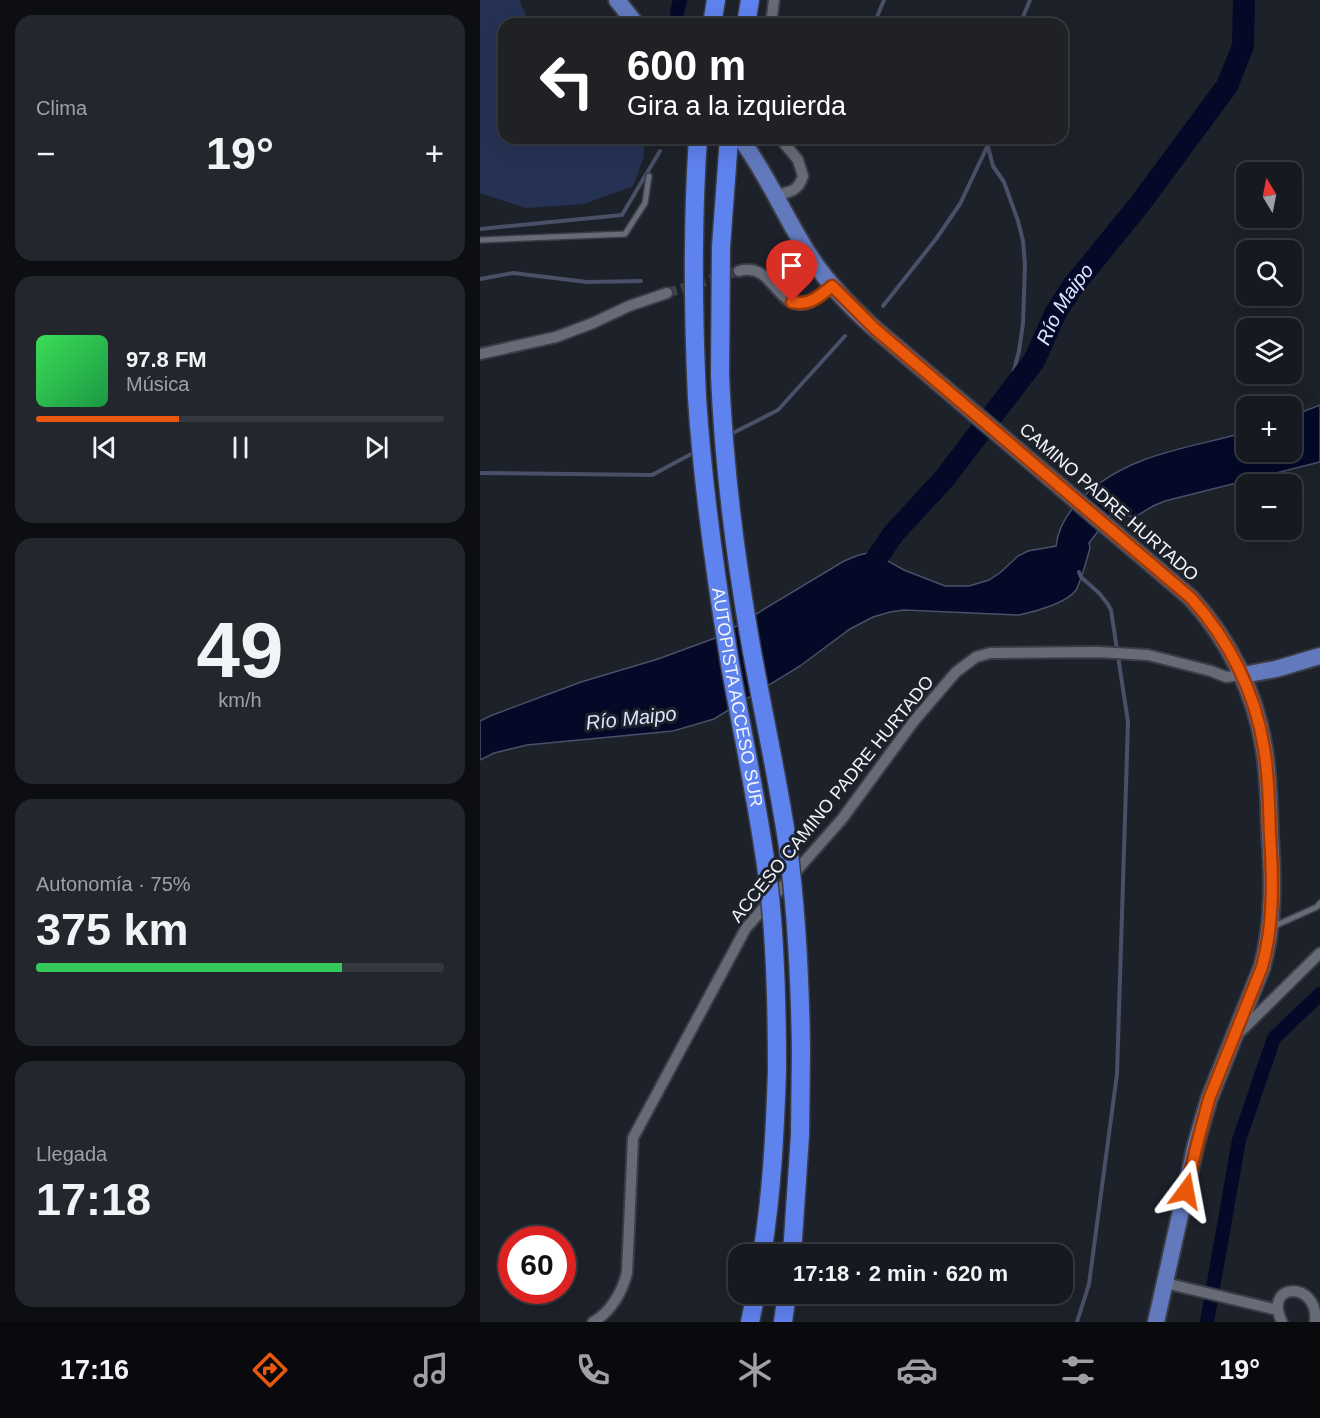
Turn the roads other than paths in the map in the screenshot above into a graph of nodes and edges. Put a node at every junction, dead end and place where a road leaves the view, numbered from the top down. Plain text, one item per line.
1 (617, 0) edge
2 (716, 0) edge
3 (750, 0) edge
4 (774, 0) edge
5 (631, 18) edge
6 (713, 18) edge
7 (747, 18) edge
8 (772, 18) edge
9 (698, 144) edge
10 (729, 144) edge
11 (744, 144) edge
12 (785, 144) edge
13 (649, 176) dead end
14 (776, 195) junction
15 (480, 240) edge
16 (739, 271) tunnel mouth
17 (832, 286) junction
18 (667, 294) tunnel mouth
19 (480, 354) edge
20 (1320, 656) edge
21 (1243, 675) junction
22 (1320, 903) edge
23 (1271, 927) junction
24 (1320, 952) edge
25 (1233, 1038) junction
26 (763, 1244) edge
27 (793, 1244) edge
28 (1165, 1283) junction
29 (1317, 1299) edge
30 (754, 1304) edge
31 (785, 1304) edge
32 (1278, 1310) junction
33 (593, 1322) edge
34 (750, 1322) edge
35 (783, 1322) edge
36 (1155, 1322) edge
37 (1282, 1322) edge
38 (1315, 1322) edge

1 - 5 main road
2 - 6 highway
3 - 7 highway
4 - 8 street
9 - 26 highway, AUTOPISTA ACCESO SUR, bridge
10 - 27 highway, AUTOPISTA ACCESO SUR, bridge
11 - 14 main road, CAMINO PADRE HURTADO
12 - 14 street
13 - 15 lane
14 - 17 main road, CAMINO PADRE HURTADO
16 - 17 street
17 - 21 main road, CAMINO PADRE HURTADO
18 - 19 street
20 - 21 main road
21 - 23 main road, CAMINO PADRE HURTADO
21 - 33 street, ACCESO CAMINO PADRE HURTADO
22 - 23 lane
23 - 25 main road, CAMINO PADRE HURTADO
24 - 25 street
25 - 28 main road, CAMINO PADRE HURTADO
28 - 32 street
28 - 36 main road, CAMINO PADRE HURTADO
29 - 32 street
29 - 38 street
30 - 34 highway
31 - 35 highway
32 - 37 street

